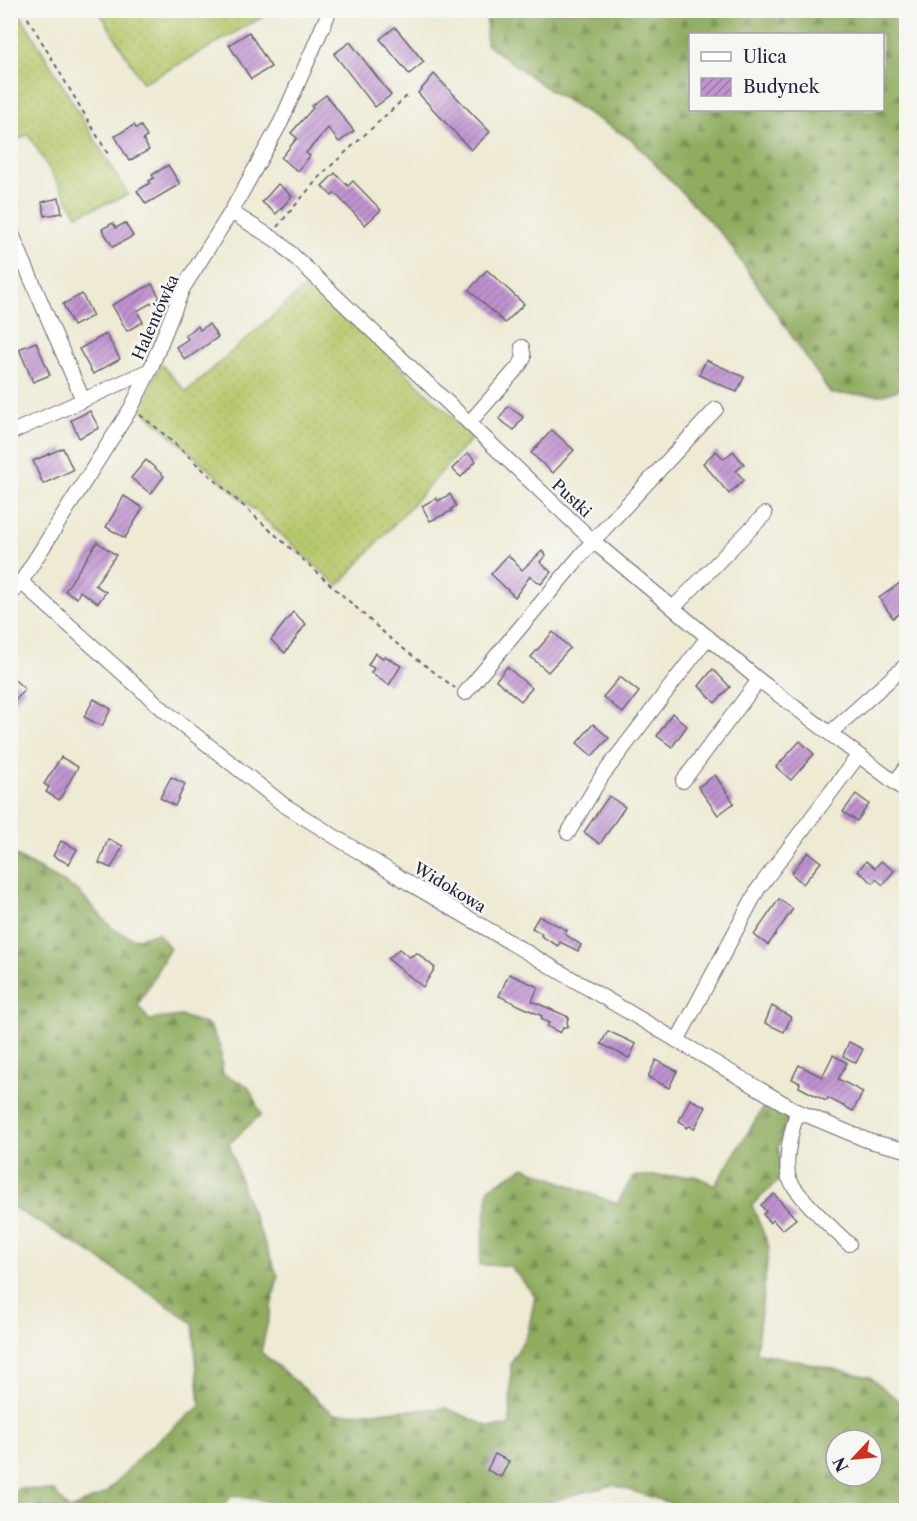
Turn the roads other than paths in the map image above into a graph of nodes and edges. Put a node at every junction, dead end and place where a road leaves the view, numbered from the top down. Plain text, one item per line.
1 (330, 10) edge
2 (231, 212) junction
3 (11, 232) edge
4 (522, 347) dead end
5 (150, 370) junction
6 (83, 400) junction
7 (716, 409) dead end
8 (469, 423) junction
9 (10, 433) edge
10 (765, 514) dead end
11 (593, 541) junction
12 (21, 582) junction
13 (10, 596) edge
14 (674, 607) junction
15 (708, 637) junction
16 (906, 665) edge
17 (759, 680) junction
18 (465, 693) road end
19 (830, 734) junction
20 (858, 756) junction
21 (906, 768) edge
22 (683, 781) dead end
23 (901, 787) edge
24 (568, 833) dead end
25 (677, 1041) junction
26 (797, 1111) junction
27 (906, 1150) edge
28 (849, 1244) dead end

1 - 2 street, Halentówka
2 - 5 street, Halentówka
2 - 8 street, Pustki
3 - 6 street
4 - 8 street
5 - 6 street
5 - 12 street, Halentówka
6 - 9 street
7 - 11 street
8 - 11 street, Pustki
10 - 14 street
11 - 14 street, Pustki
11 - 18 street
12 - 13 street, Halentówka
12 - 25 street, Widokowa
14 - 15 street, Pustki
15 - 17 street, Pustki
15 - 24 street
16 - 19 street
17 - 19 street, Pustki
17 - 22 street
19 - 20 street, Pustki
20 - 23 street, Pustki
20 - 25 street
21 - 23 street
25 - 26 street, Widokowa
26 - 27 street, Widokowa
26 - 28 street

